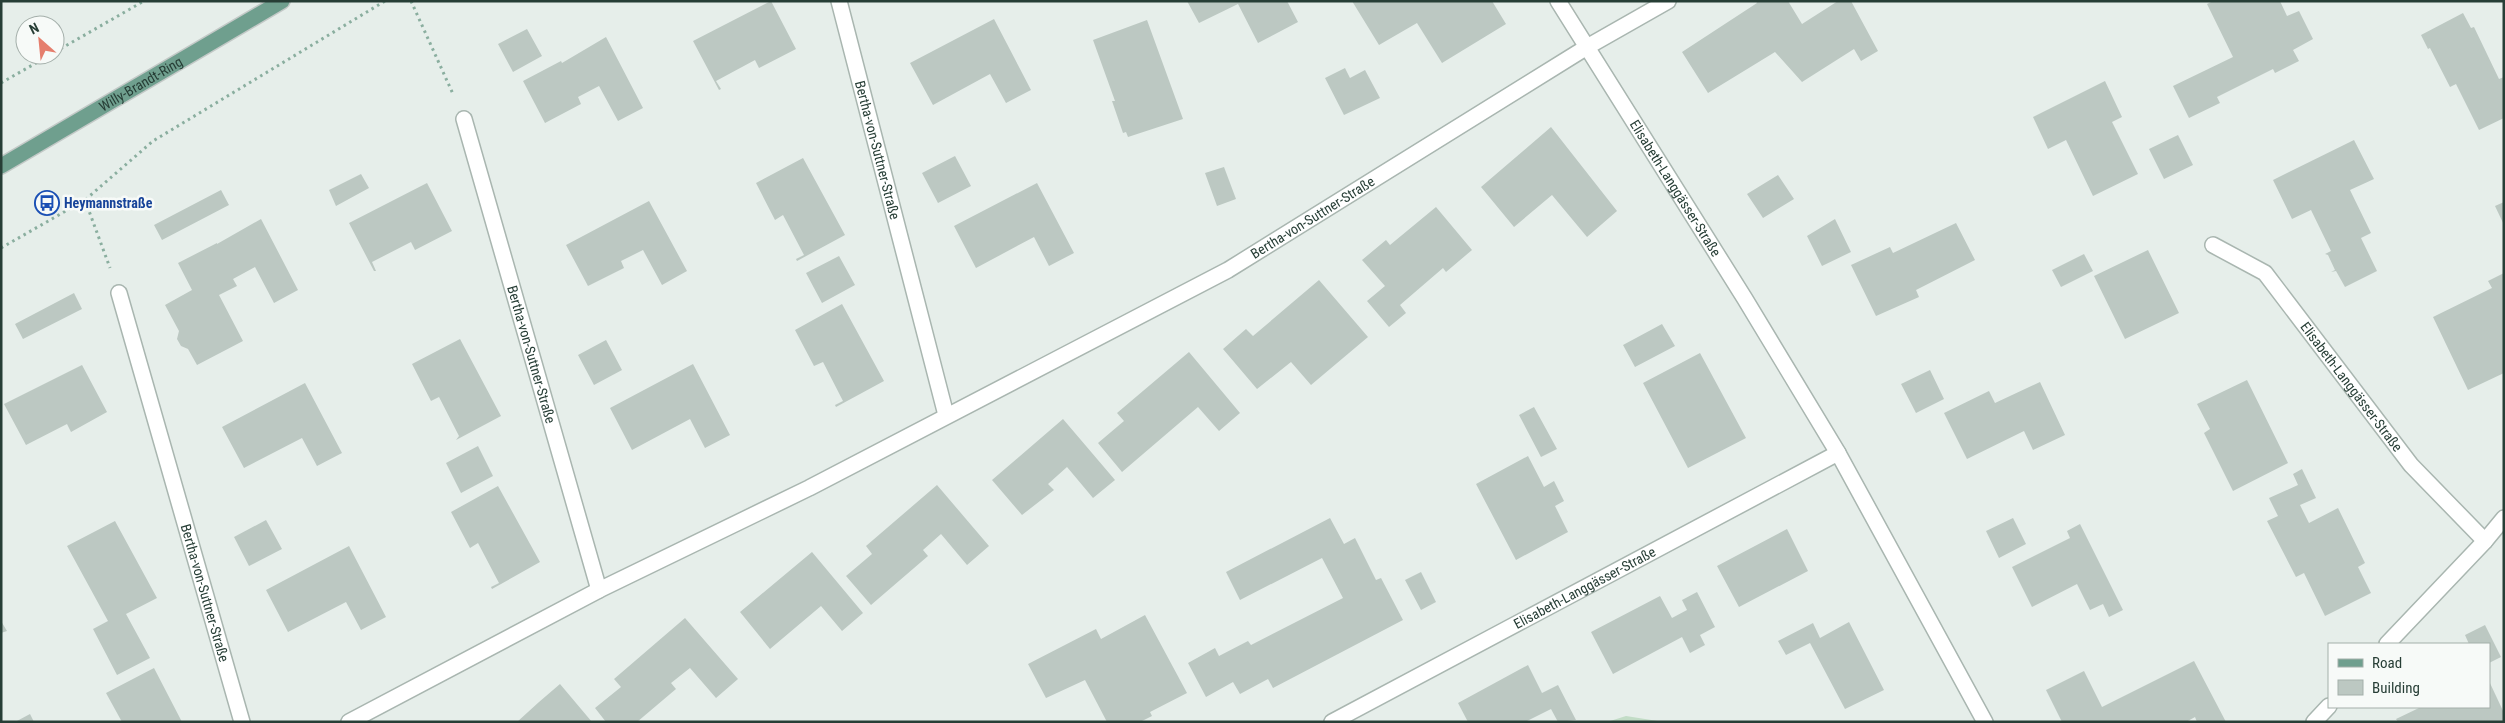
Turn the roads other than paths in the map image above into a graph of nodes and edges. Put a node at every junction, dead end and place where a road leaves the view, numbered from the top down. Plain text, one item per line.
1 (282, 1) edge
2 (839, 1) edge
3 (1558, 1) edge
4 (1668, 1) edge
5 (1587, 46) junction
6 (464, 120) road end
7 (1, 166) edge
8 (2213, 245) dead end
9 (119, 293) road end
10 (946, 415) junction
11 (1838, 453) junction
12 (2504, 518) edge
13 (2485, 541) junction
14 (599, 590) junction
15 (2388, 643) edge
16 (2328, 707) edge
17 (242, 722) edge
18 (349, 722) edge
19 (1332, 722) edge
20 (1985, 722) edge
21 (2314, 722) edge

1 - 7 main road, Willy-Brandt-Ring
2 - 10 street, Bertha-von-Suttner-Straße
3 - 5 street, Elisabeth-Langgässer-Straße
4 - 5 street, Bertha-von-Suttner-Straße
5 - 10 street, Bertha-von-Suttner-Straße
5 - 11 street, Elisabeth-Langgässer-Straße
6 - 14 street, Bertha-von-Suttner-Straße
8 - 13 street, Elisabeth-Langgässer-Straße
9 - 17 street, Bertha-von-Suttner-Straße
10 - 14 street, Bertha-von-Suttner-Straße
11 - 19 street, Elisabeth-Langgässer-Straße
11 - 20 street, Elisabeth-Langgässer-Straße
12 - 13 street
13 - 15 street
14 - 18 street, Bertha-von-Suttner-Straße
16 - 21 street

